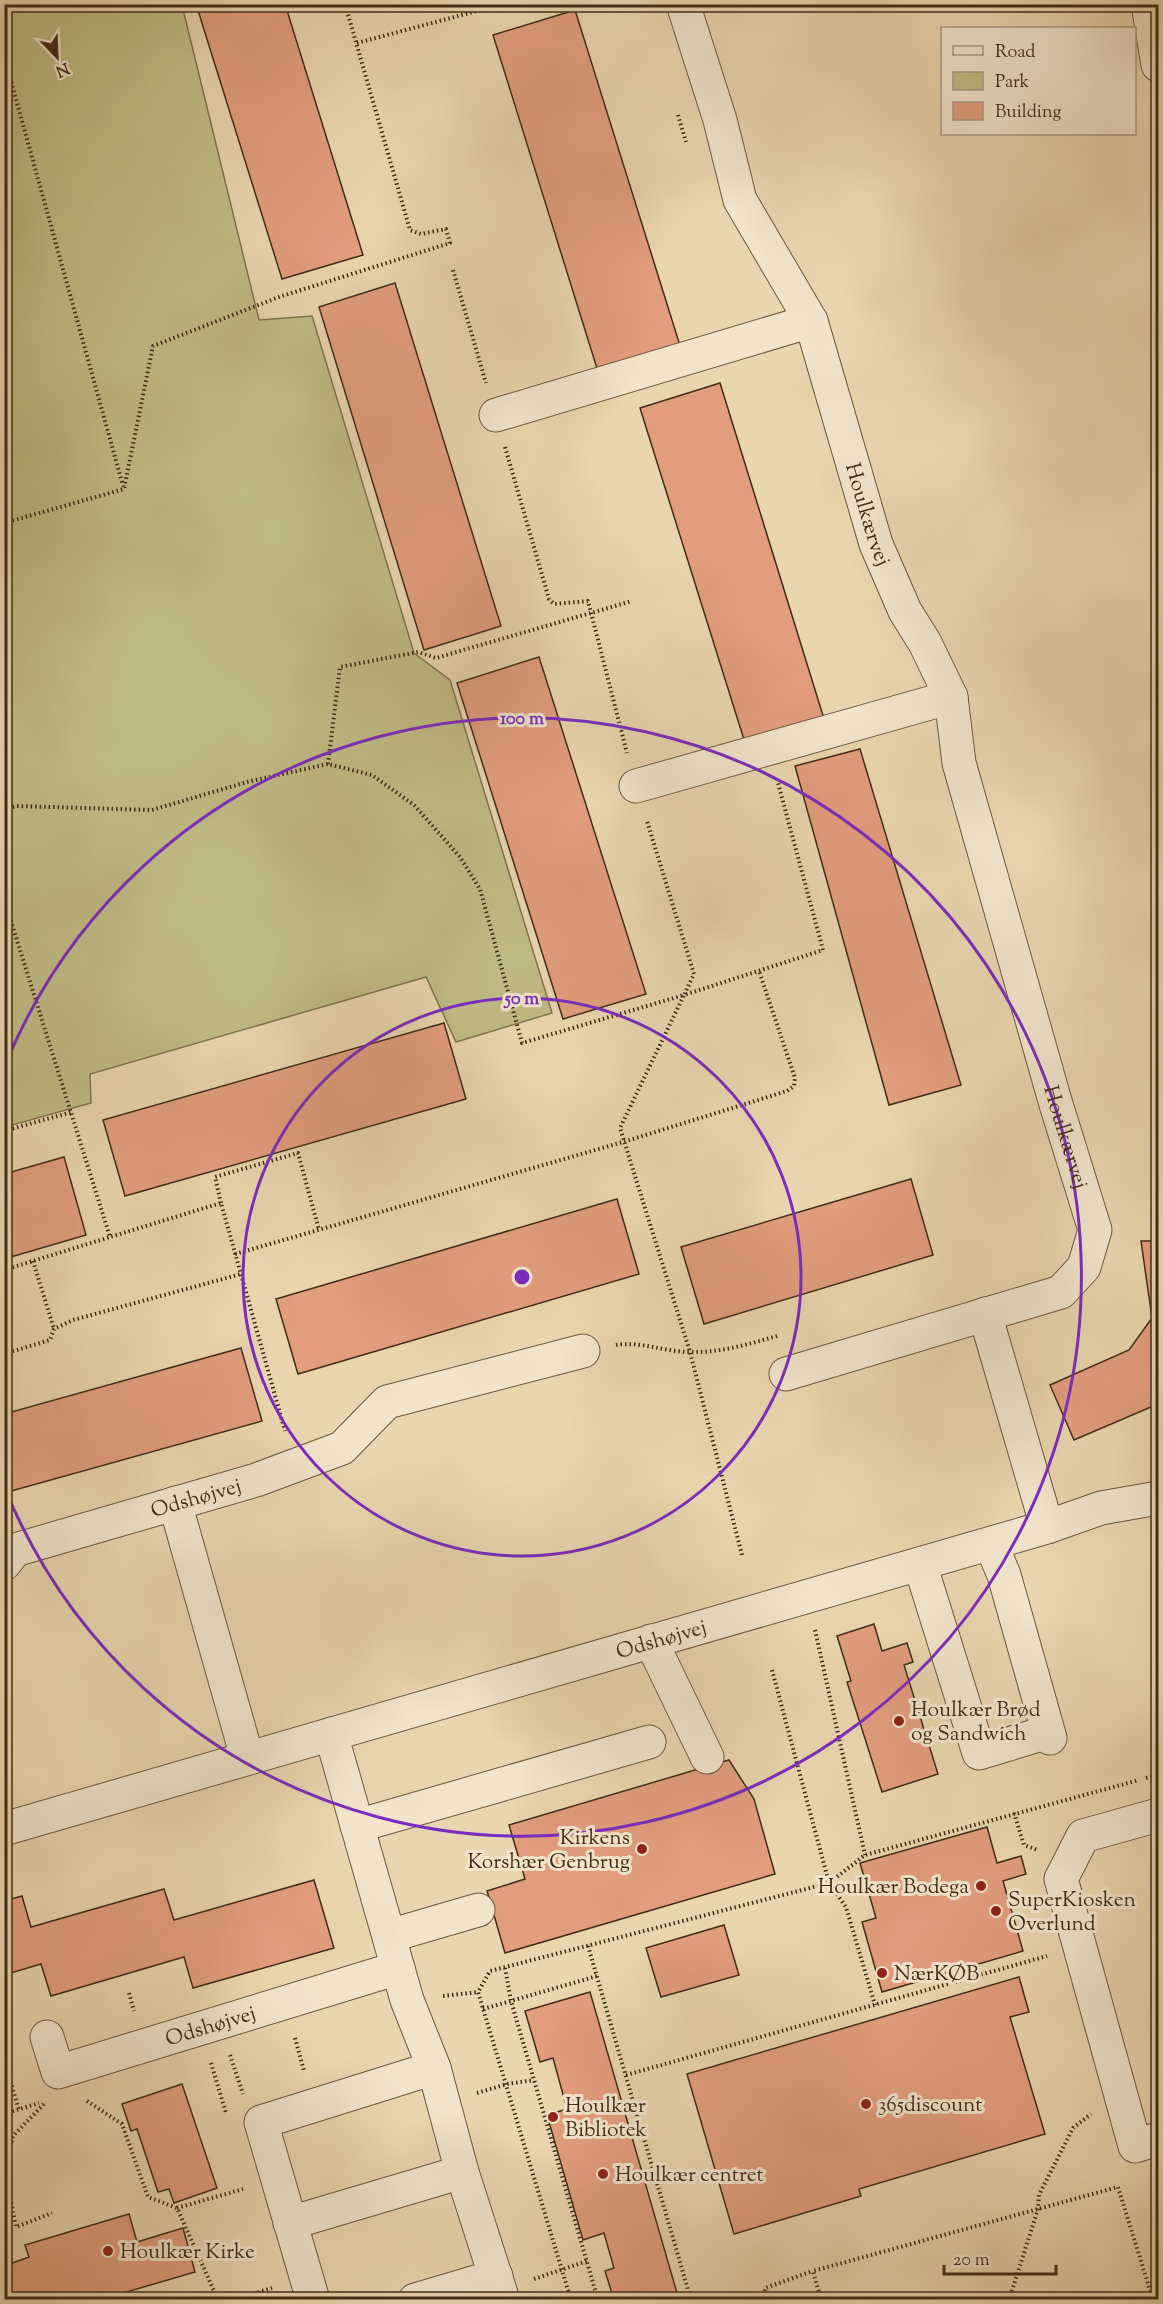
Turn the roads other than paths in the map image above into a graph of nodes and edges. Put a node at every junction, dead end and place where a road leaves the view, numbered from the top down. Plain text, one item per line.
1 (683, 4) edge
2 (1148, 4) edge
3 (1158, 65) edge
4 (811, 321) junction
5 (496, 415) road end
6 (951, 697) junction
7 (636, 786) road end
8 (985, 1314) junction
9 (583, 1351) road end
10 (786, 1374) dead end
11 (1158, 1498) edge
12 (176, 1503) junction
13 (1047, 1527) junction
14 (991, 1544) junction
15 (4, 1564) edge
16 (920, 1564) junction
17 (651, 1641) junction
18 (331, 1734) junction
19 (649, 1742) dead end
20 (247, 1757) junction
21 (707, 1757) dead end
22 (1158, 1815) edge
23 (357, 1826) junction
24 (4, 1829) edge
25 (478, 1910) dead end
26 (389, 1936) junction
27 (398, 1968) junction
28 (47, 2037) dead end
29 (434, 2068) junction
30 (1158, 2139) edge
31 (462, 2172) junction
32 (290, 2223) junction
33 (499, 2288) edge
34 (314, 2300) edge
35 (415, 2300) edge

1 - 4 street, Houlkærvej
2 - 3 street
4 - 5 street
4 - 6 street, Houlkærvej
6 - 7 street
6 - 8 street, Houlkærvej
8 - 10 street, Houlkærvej
8 - 13 street
9 - 12 street, Odshøjvej
11 - 13 street, Odshøjvej
12 - 15 street, Odshøjvej
12 - 20 street
13 - 14 street, Odshøjvej
14 - 16 street, Odshøjvej
14 - 16 street
16 - 17 street, Odshøjvej
17 - 18 street, Odshøjvej
17 - 21 street
18 - 20 street, Odshøjvej
18 - 23 street
19 - 23 street
20 - 24 street, Odshøjvej
22 - 30 street
23 - 26 street
25 - 26 street
26 - 27 street
27 - 28 street, Odshøjvej
27 - 29 street
29 - 31 street
29 - 32 street
31 - 32 street
31 - 33 street
32 - 34 street
33 - 35 street

